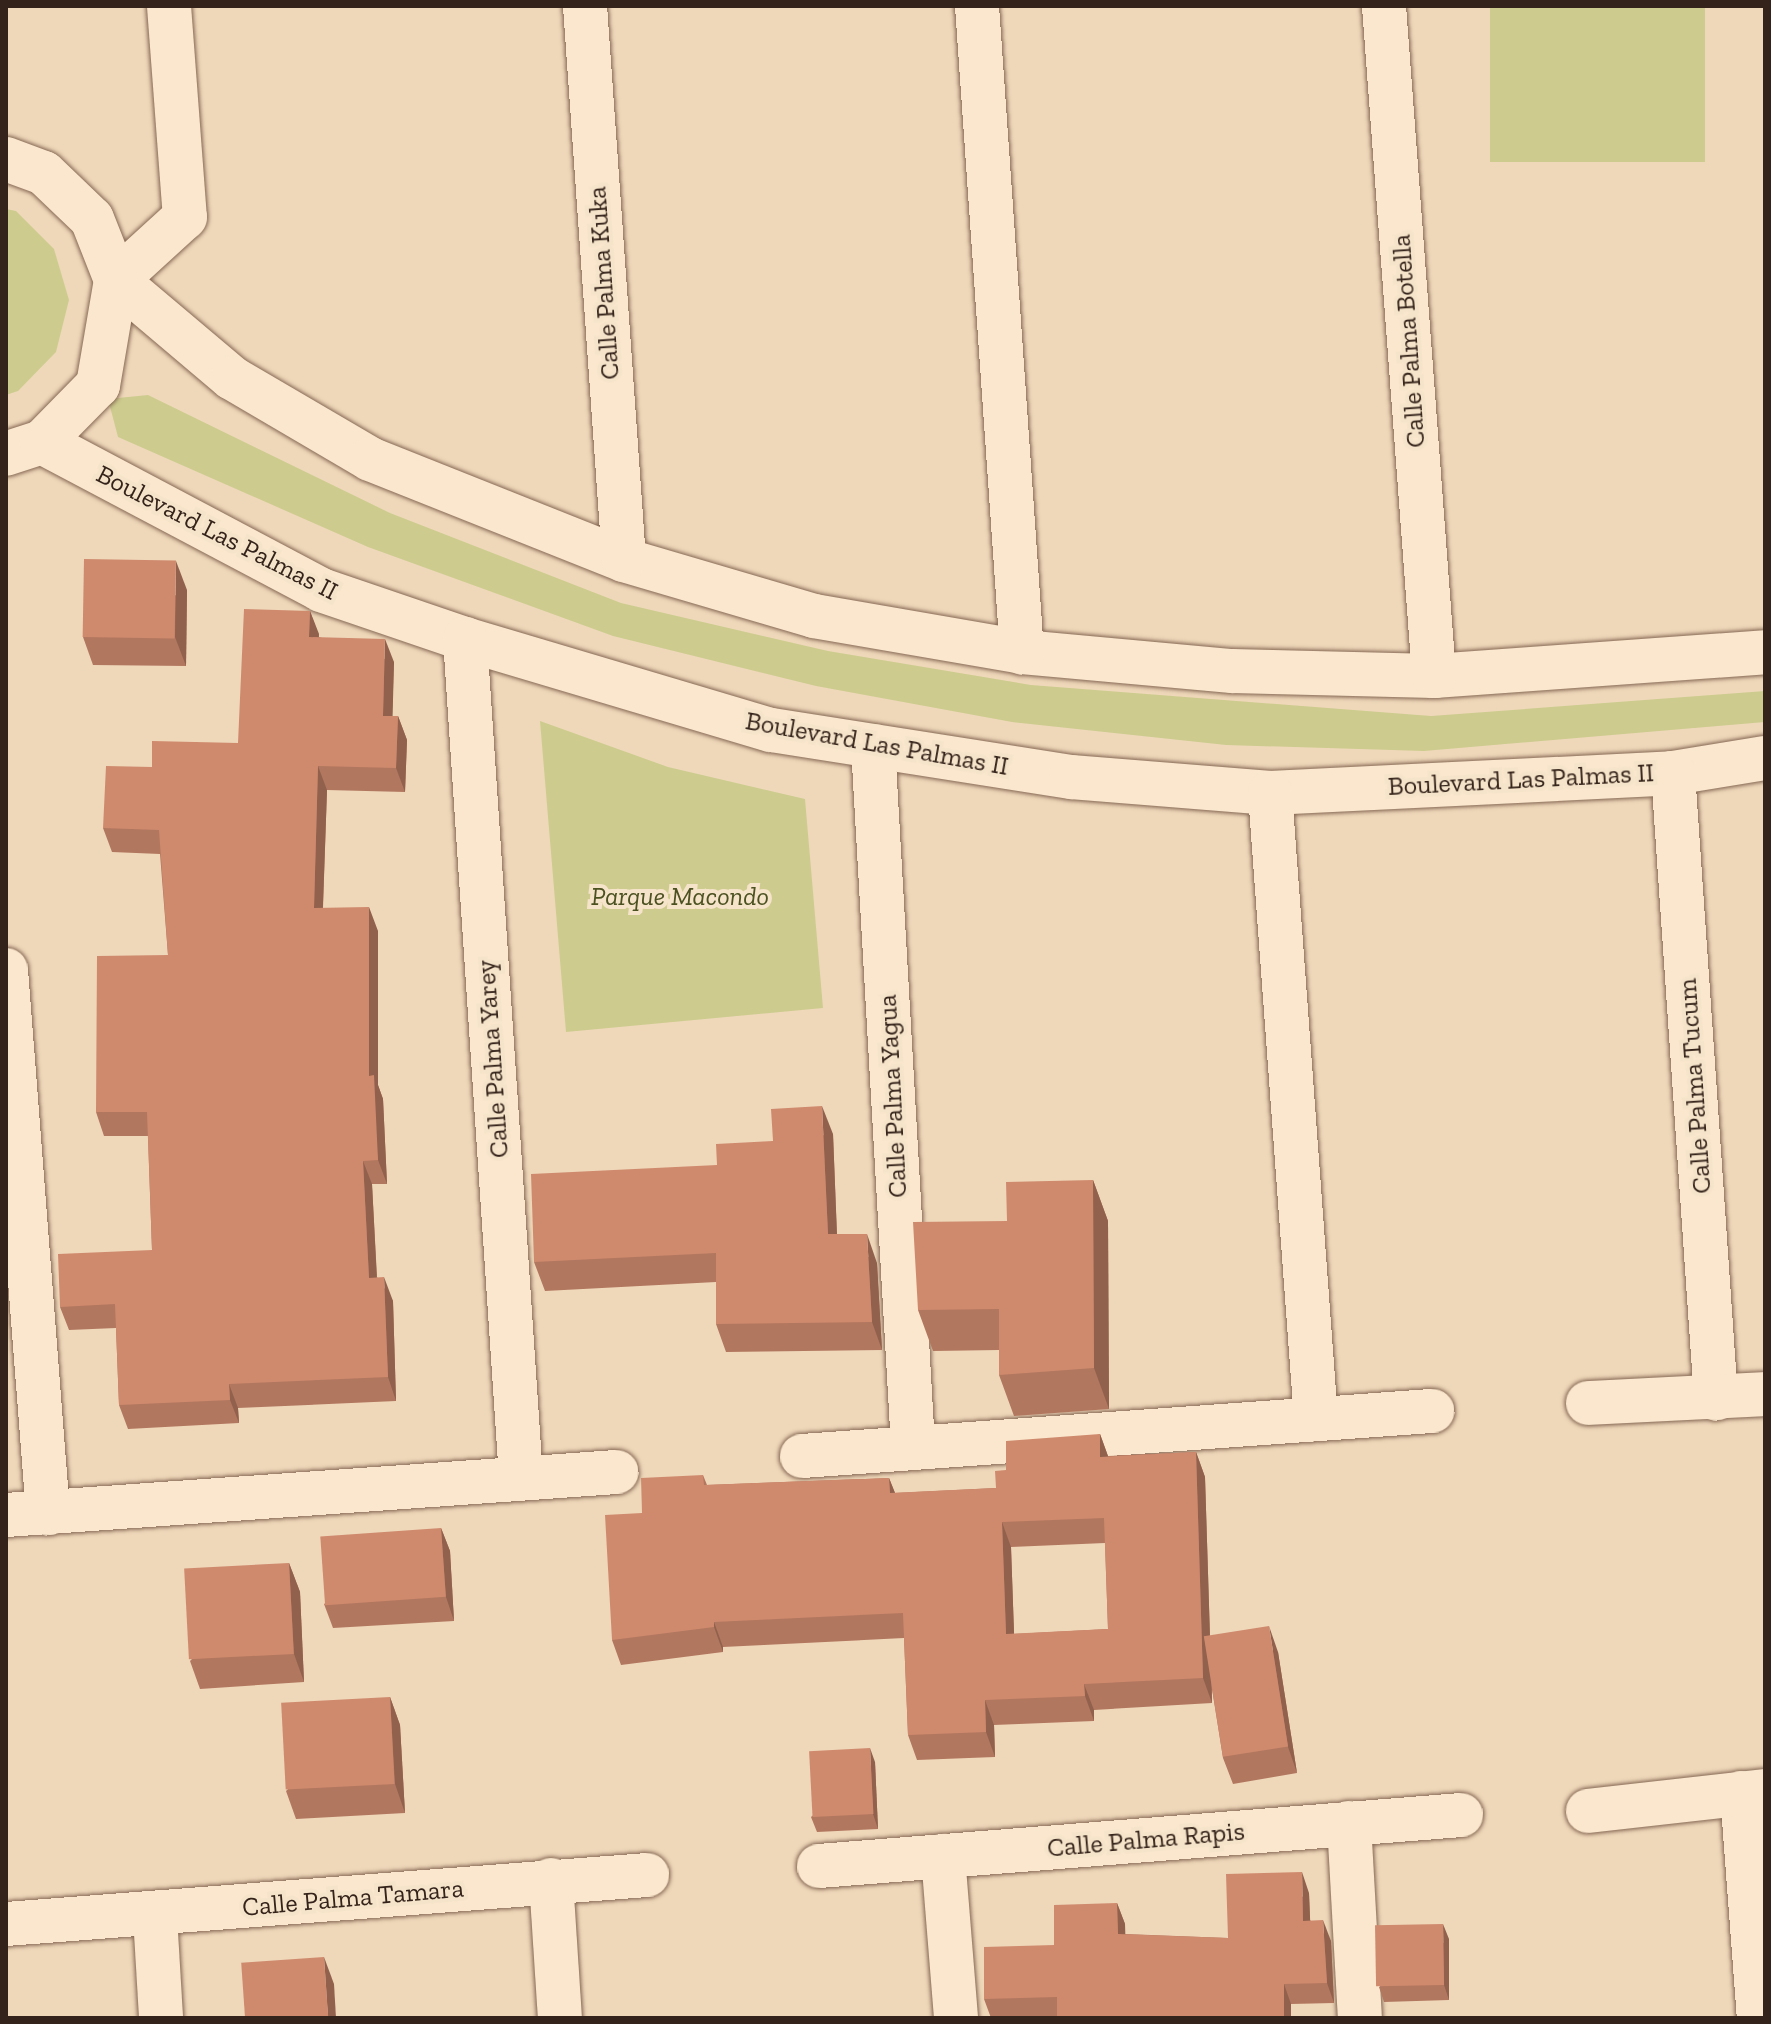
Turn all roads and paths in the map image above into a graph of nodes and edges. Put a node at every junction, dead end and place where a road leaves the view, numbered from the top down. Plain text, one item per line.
1 (169, 6) edge
2 (585, 6) edge
3 (977, 6) edge
4 (1384, 6) edge
5 (6, 159) edge
6 (116, 280) junction
7 (24, 448) edge
8 (624, 560) junction
9 (465, 639) junction
10 (1022, 652) junction
11 (1765, 652) edge
12 (1434, 676) junction
13 (873, 746) junction
14 (1765, 758) edge
15 (1673, 773) junction
16 (1270, 793) junction
17 (6, 970) edge
18 (1765, 1394) edge
19 (1716, 1399) junction
20 (1588, 1403) dead end
21 (1432, 1411) dead end
22 (1316, 1419) junction
23 (913, 1447) junction
24 (802, 1456) dead end
25 (616, 1472) dead end
26 (521, 1478) junction
27 (27, 1514) edge
28 (1754, 1792) edge
29 (1588, 1811) dead end
30 (1461, 1815) dead end
31 (1349, 1823) junction
32 (943, 1856) junction
33 (819, 1866) dead end
34 (647, 1875) dead end
35 (551, 1880) junction
36 (155, 1916) junction
37 (6, 1924) edge
38 (161, 2018) edge
39 (560, 2018) edge
40 (956, 2018) edge
41 (1360, 2018) edge
42 (1759, 2018) edge

1 - 6 street
2 - 8 street, Calle Palma Kuka
3 - 10 street
4 - 12 street, Calle Palma Botella
5 - 6 street
6 - 7 street
6 - 8 street
7 - 9 street, Boulevard Las Palmas II
8 - 10 street
9 - 13 street, Boulevard Las Palmas II
9 - 26 street, Calle Palma Yarey
10 - 12 street
11 - 12 street
13 - 16 street, Boulevard Las Palmas II
13 - 23 street, Calle Palma Yagua
14 - 15 street, Boulevard Las Palmas II
15 - 16 street, Boulevard Las Palmas II
15 - 19 street, Calle Palma Tucum
16 - 22 street
17 - 27 street
18 - 19 street
19 - 20 street
21 - 22 street
22 - 23 street
23 - 24 street
25 - 26 street
26 - 27 street
28 - 29 street
28 - 42 street
30 - 31 street, Calle Palma Rapis
31 - 32 street, Calle Palma Rapis
31 - 41 street
32 - 33 street, Calle Palma Rapis
32 - 40 street
34 - 35 street, Calle Palma Tamara
35 - 36 street, Calle Palma Tamara
35 - 39 street
36 - 37 street, Calle Palma Tamara
36 - 38 street

